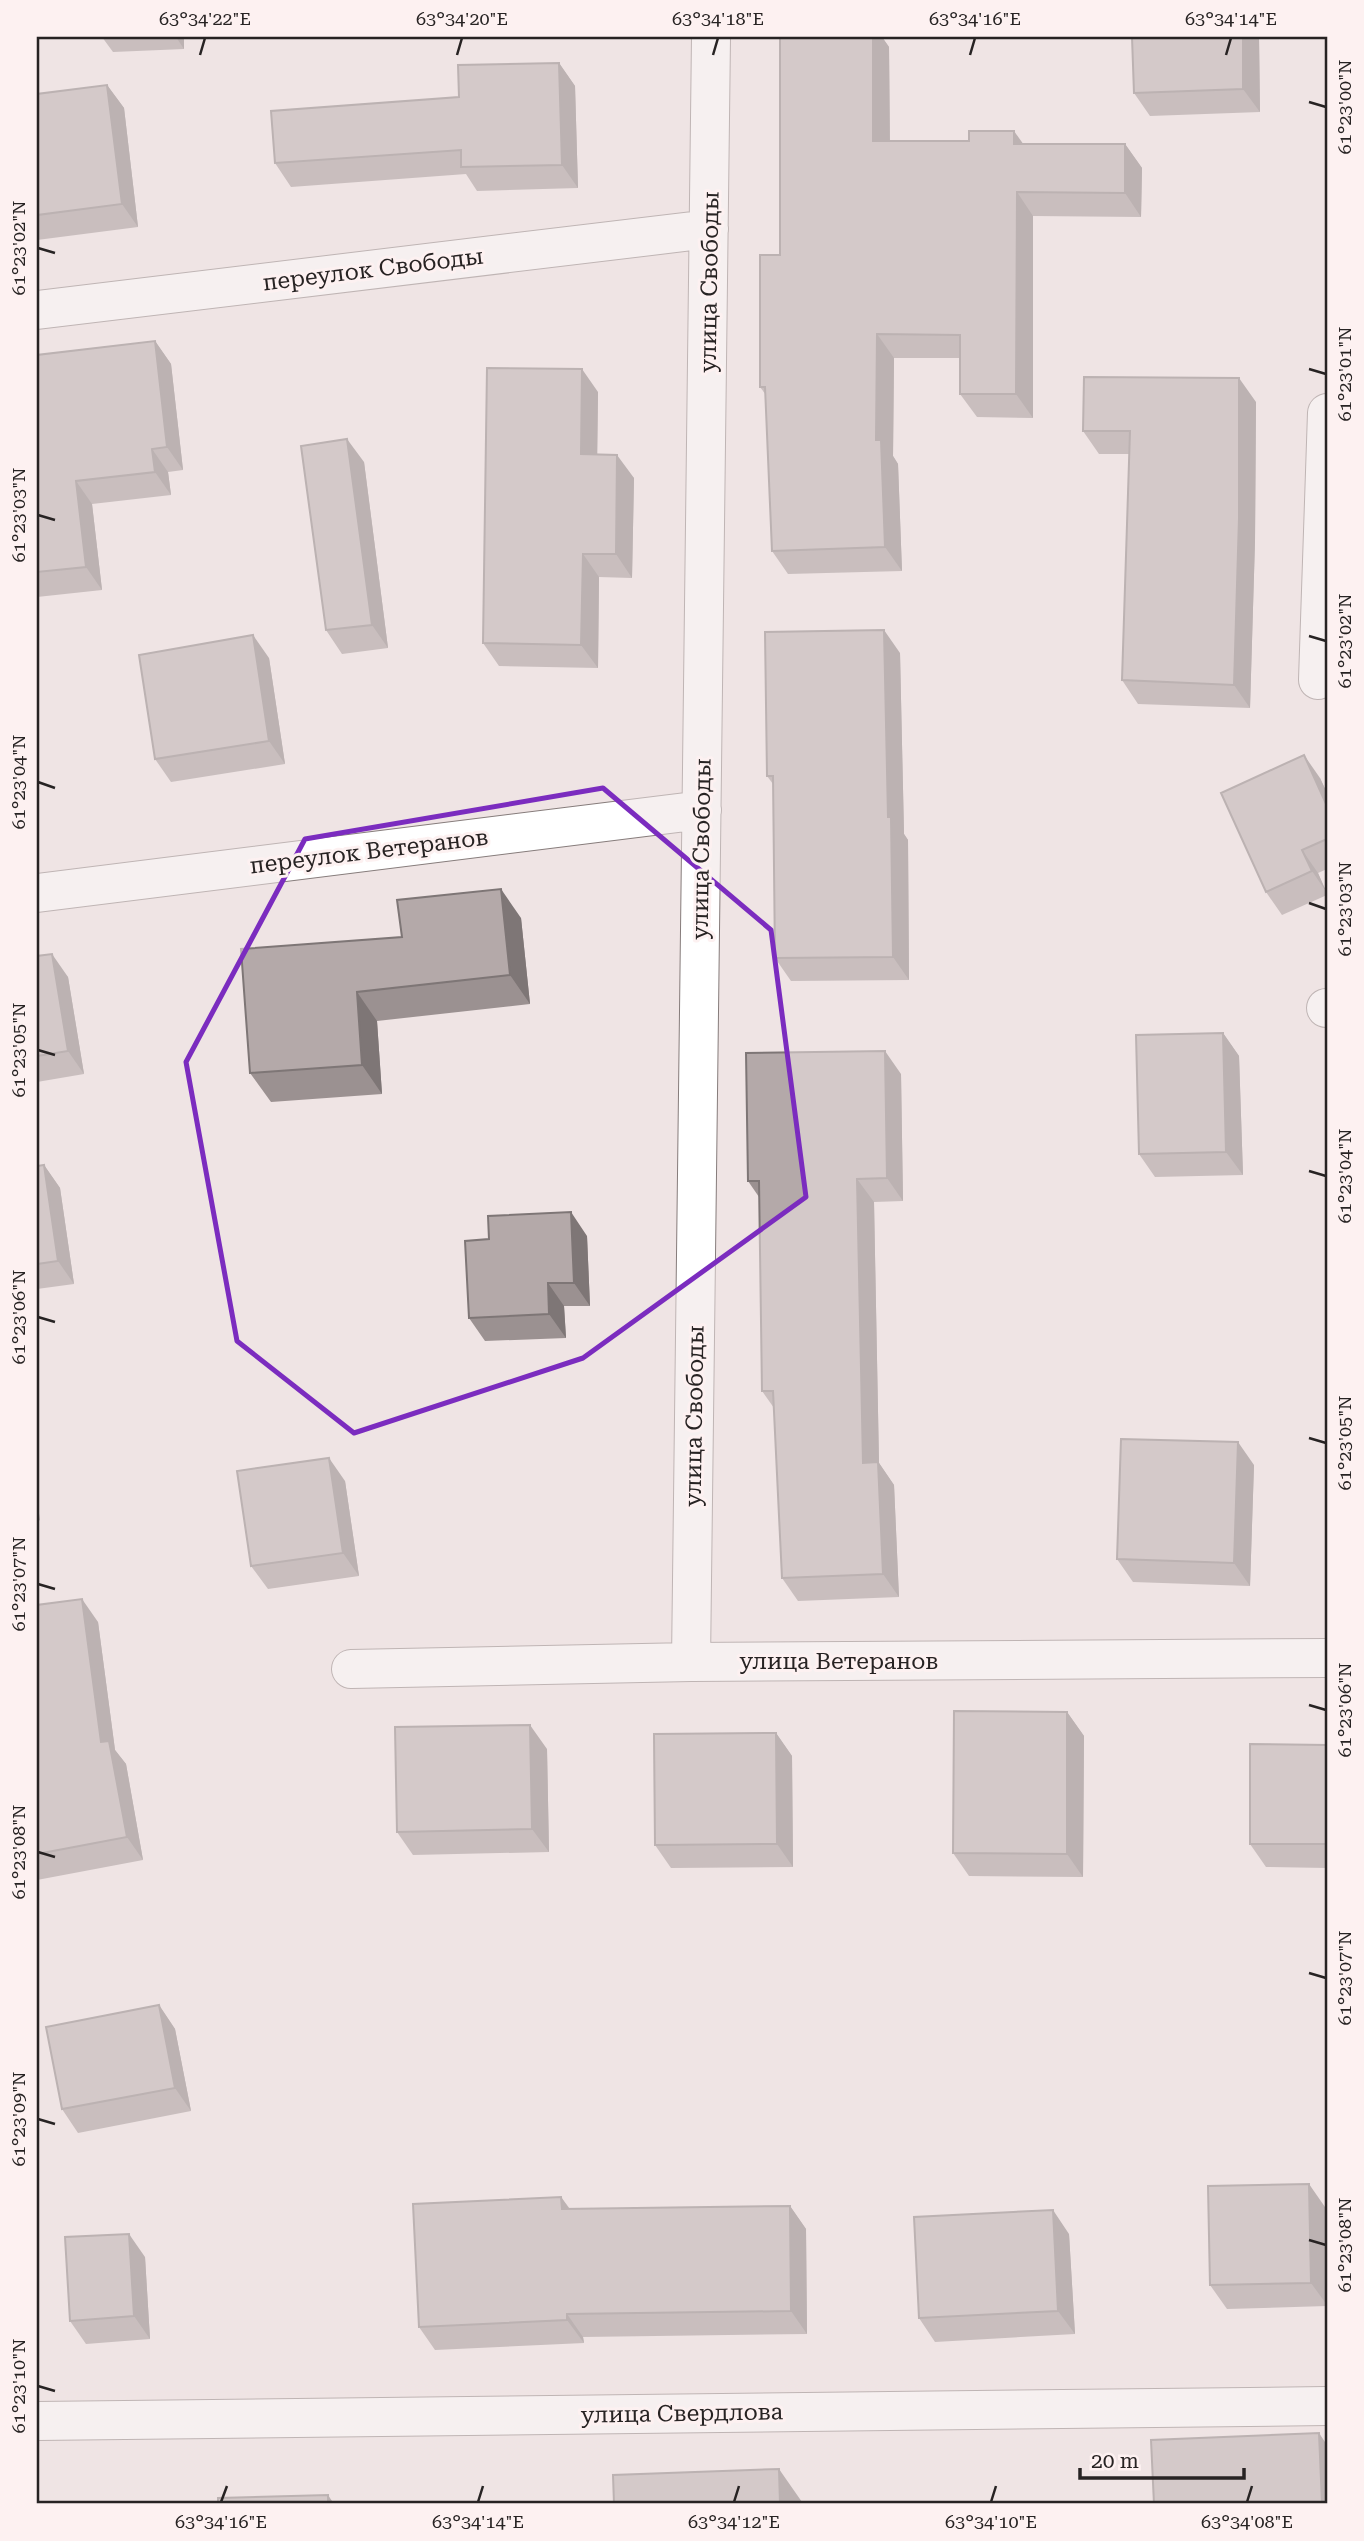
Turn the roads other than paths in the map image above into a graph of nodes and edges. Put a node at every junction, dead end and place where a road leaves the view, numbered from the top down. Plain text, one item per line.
1 (711, 37) edge
2 (709, 229) junction
3 (37, 310) edge
4 (1327, 413) edge
5 (1318, 680) dead end
6 (702, 810) junction
7 (37, 893) edge
8 (1327, 1658) edge
9 (691, 1662) junction
10 (351, 1669) dead end
11 (1327, 2406) edge
12 (37, 2421) edge

1 - 2 street, улица Свободы
2 - 3 street, переулок Свободы
2 - 6 street, улица Свободы
4 - 5 street
6 - 7 street, переулок Ветеранов
6 - 9 street, улица Свободы
8 - 9 street, улица Ветеранов
9 - 10 street, улица Ветеранов
11 - 12 street, улица Свердлова

